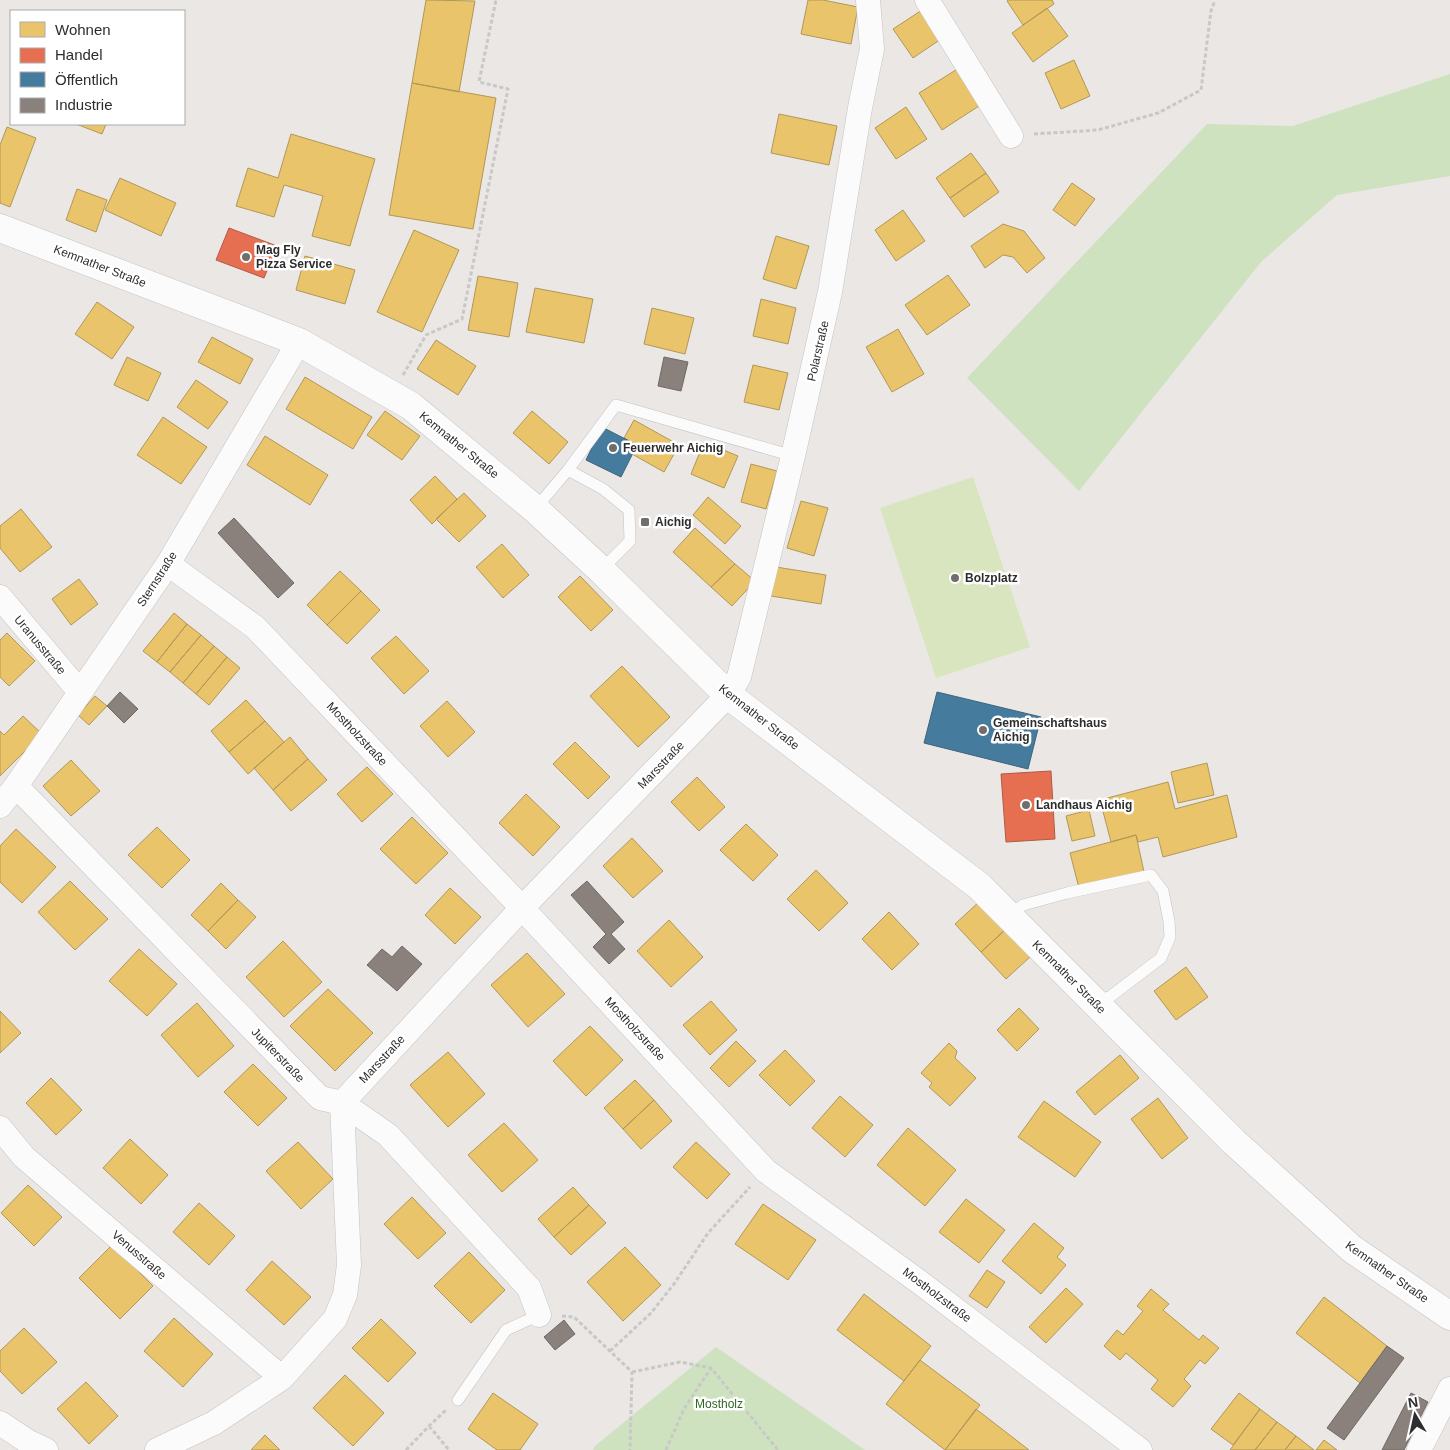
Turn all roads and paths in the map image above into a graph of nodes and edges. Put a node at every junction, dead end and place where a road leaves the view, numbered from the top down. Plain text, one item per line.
1 (496, 0) edge
2 (868, 0) edge
3 (927, 0) edge
4 (1214, 0) edge
5 (1011, 136) joint
6 (0, 228) edge
7 (299, 342) junction
8 (392, 395) junction
9 (793, 456) junction
10 (568, 470) junction
11 (535, 508) junction
12 (168, 564) junction
13 (601, 570) junction
14 (0, 597) edge
15 (80, 692) junction
16 (728, 696) junction
17 (16, 786) junction
18 (0, 806) edge
19 (522, 908) junction
20 (1008, 916) junction
21 (1094, 1002) junction
22 (342, 1103) junction
23 (0, 1128) edge
24 (766, 1171) junction
25 (539, 1315) junction
26 (1450, 1316) edge
27 (610, 1351) junction
28 (711, 1368) junction
29 (632, 1372) junction
30 (282, 1378) junction
31 (1450, 1389) edge
32 (458, 1400) joint
33 (0, 1423) edge
34 (429, 1426) junction
35 (46, 1450) edge
36 (157, 1450) edge
37 (406, 1450) edge
38 (449, 1450) edge
39 (630, 1450) edge
40 (666, 1450) edge
41 (778, 1450) edge
42 (1140, 1450) edge
43 (1419, 1450) edge

1 - 8 path
2 - 9 street, Polarstraße
3 - 5 street
4 - 5 path
6 - 7 main road, Kemnather Straße
7 - 8 main road, Kemnather Straße
7 - 12 street, Sternstraße
8 - 11 main road, Kemnather Straße
9 - 10 lane
9 - 16 street, Polarstraße
10 - 11 lane
10 - 13 lane
11 - 13 main road, Kemnather Straße
12 - 15 street, Sternstraße
12 - 19 street, Mostholzstraße
13 - 16 main road, Kemnather Straße
14 - 15 street, Uranusstraße
15 - 17 street, Sternstraße
16 - 19 street, Marsstraße
16 - 20 main road, Kemnather Straße
17 - 18 street, Sternstraße
17 - 22 street, Jupiterstraße
19 - 22 street, Marsstraße
19 - 24 street, Mostholzstraße
20 - 21 main road, Kemnather Straße
20 - 21 lane
21 - 26 main road, Kemnather Straße
22 - 25 street, Jupiterstraße
22 - 30 street
23 - 30 street, Venusstraße
24 - 27 path
24 - 42 street, Mostholzstraße
25 - 27 path
25 - 32 lane
27 - 29 path
28 - 29 path
28 - 40 path
28 - 41 path
29 - 39 path
30 - 36 street
31 - 43 street
32 - 34 path
33 - 35 street
34 - 37 path
34 - 38 path

